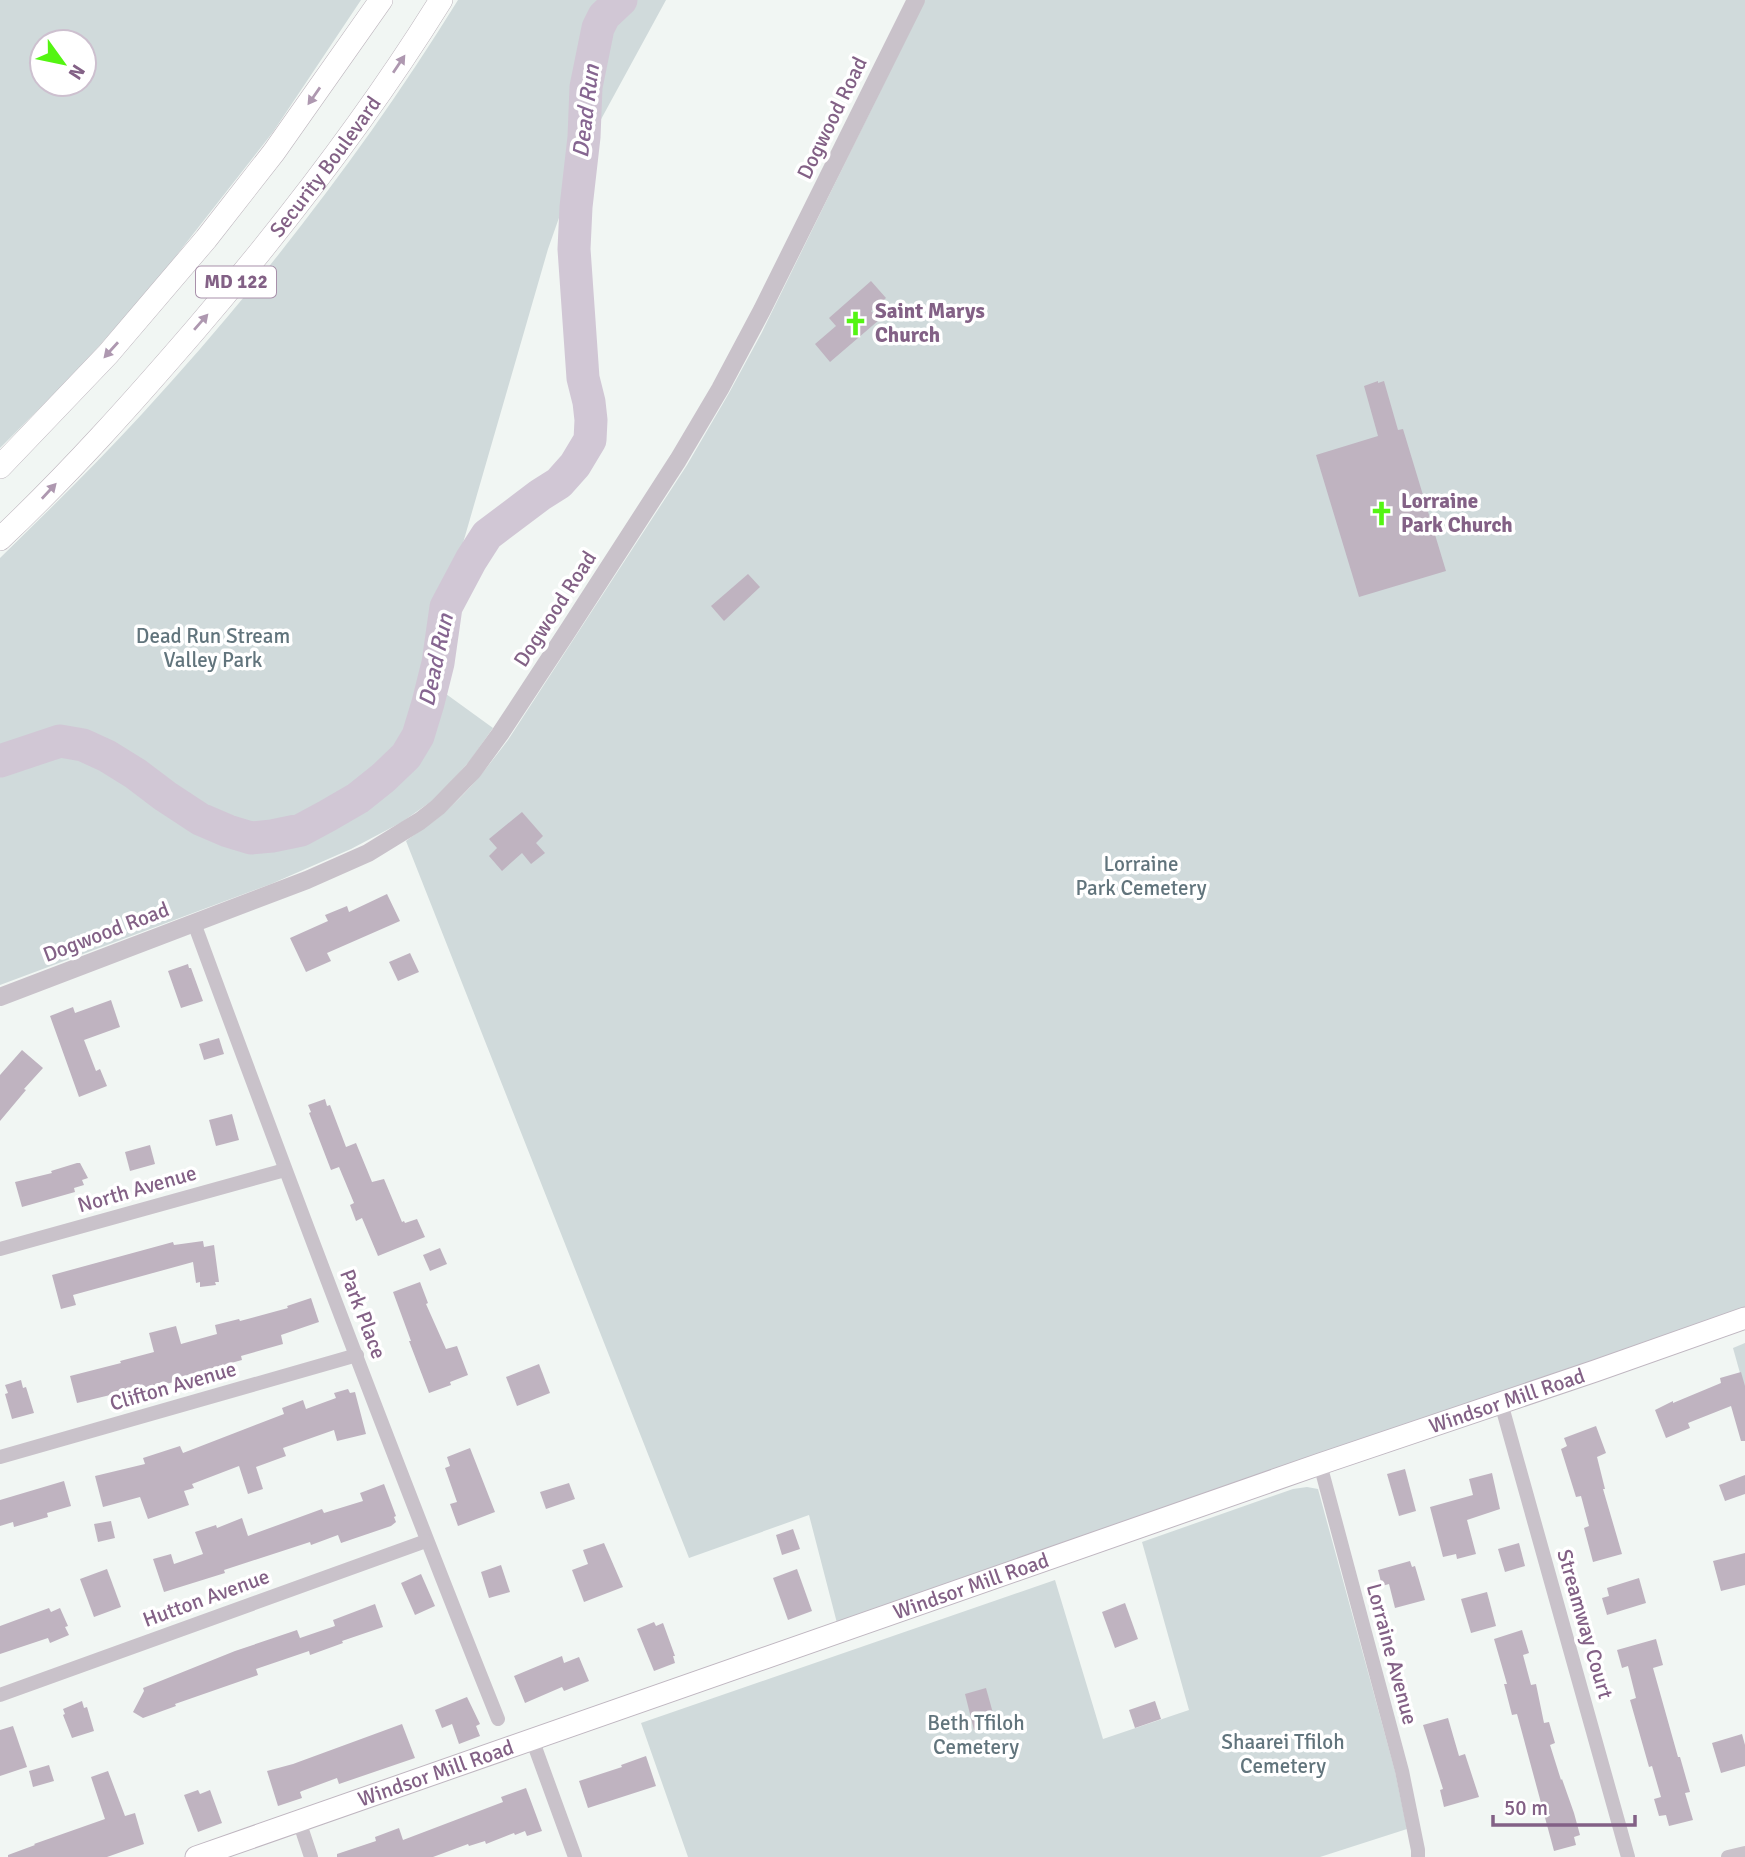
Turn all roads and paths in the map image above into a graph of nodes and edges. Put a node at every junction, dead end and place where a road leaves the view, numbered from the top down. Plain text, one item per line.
1 (381, 0) edge
2 (441, 0) edge
3 (916, 0) edge
4 (0, 467) edge
5 (0, 539) edge
6 (194, 923) junction
7 (0, 997) edge
8 (285, 1170) junction
9 (0, 1249) edge
10 (1745, 1318) edge
11 (357, 1355) junction
12 (1501, 1403) junction
13 (0, 1457) edge
14 (1320, 1464) junction
15 (426, 1541) junction
16 (0, 1695) edge
17 (498, 1719) dead end
18 (532, 1740) junction
19 (299, 1821) junction
20 (1745, 1853) edge
21 (196, 1857) edge
22 (311, 1857) edge
23 (575, 1857) edge
24 (1418, 1857) edge
25 (1628, 1857) edge
26 (1728, 1857) edge

1 -> 4 main road, MD 122
5 -> 2 main road, Security Boulevard / MD 122
3 - 6 street, Dogwood Road
6 - 7 street, Dogwood Road
6 - 8 street, Park Place
8 - 9 street, North Avenue
8 - 11 street, Park Place
10 - 12 main road, Windsor Mill Road
11 - 13 street, Clifton Avenue
11 - 15 street, Park Place
12 - 14 main road, Windsor Mill Road
12 - 25 street, Streamway Court
14 - 18 main road, Windsor Mill Road
14 - 24 street, Lorraine Avenue
15 - 16 street, Hutton Avenue
15 - 17 street, Park Place
18 - 19 main road, Windsor Mill Road
18 - 23 street
19 - 21 main road, Windsor Mill Road
19 - 22 street
20 - 26 street

